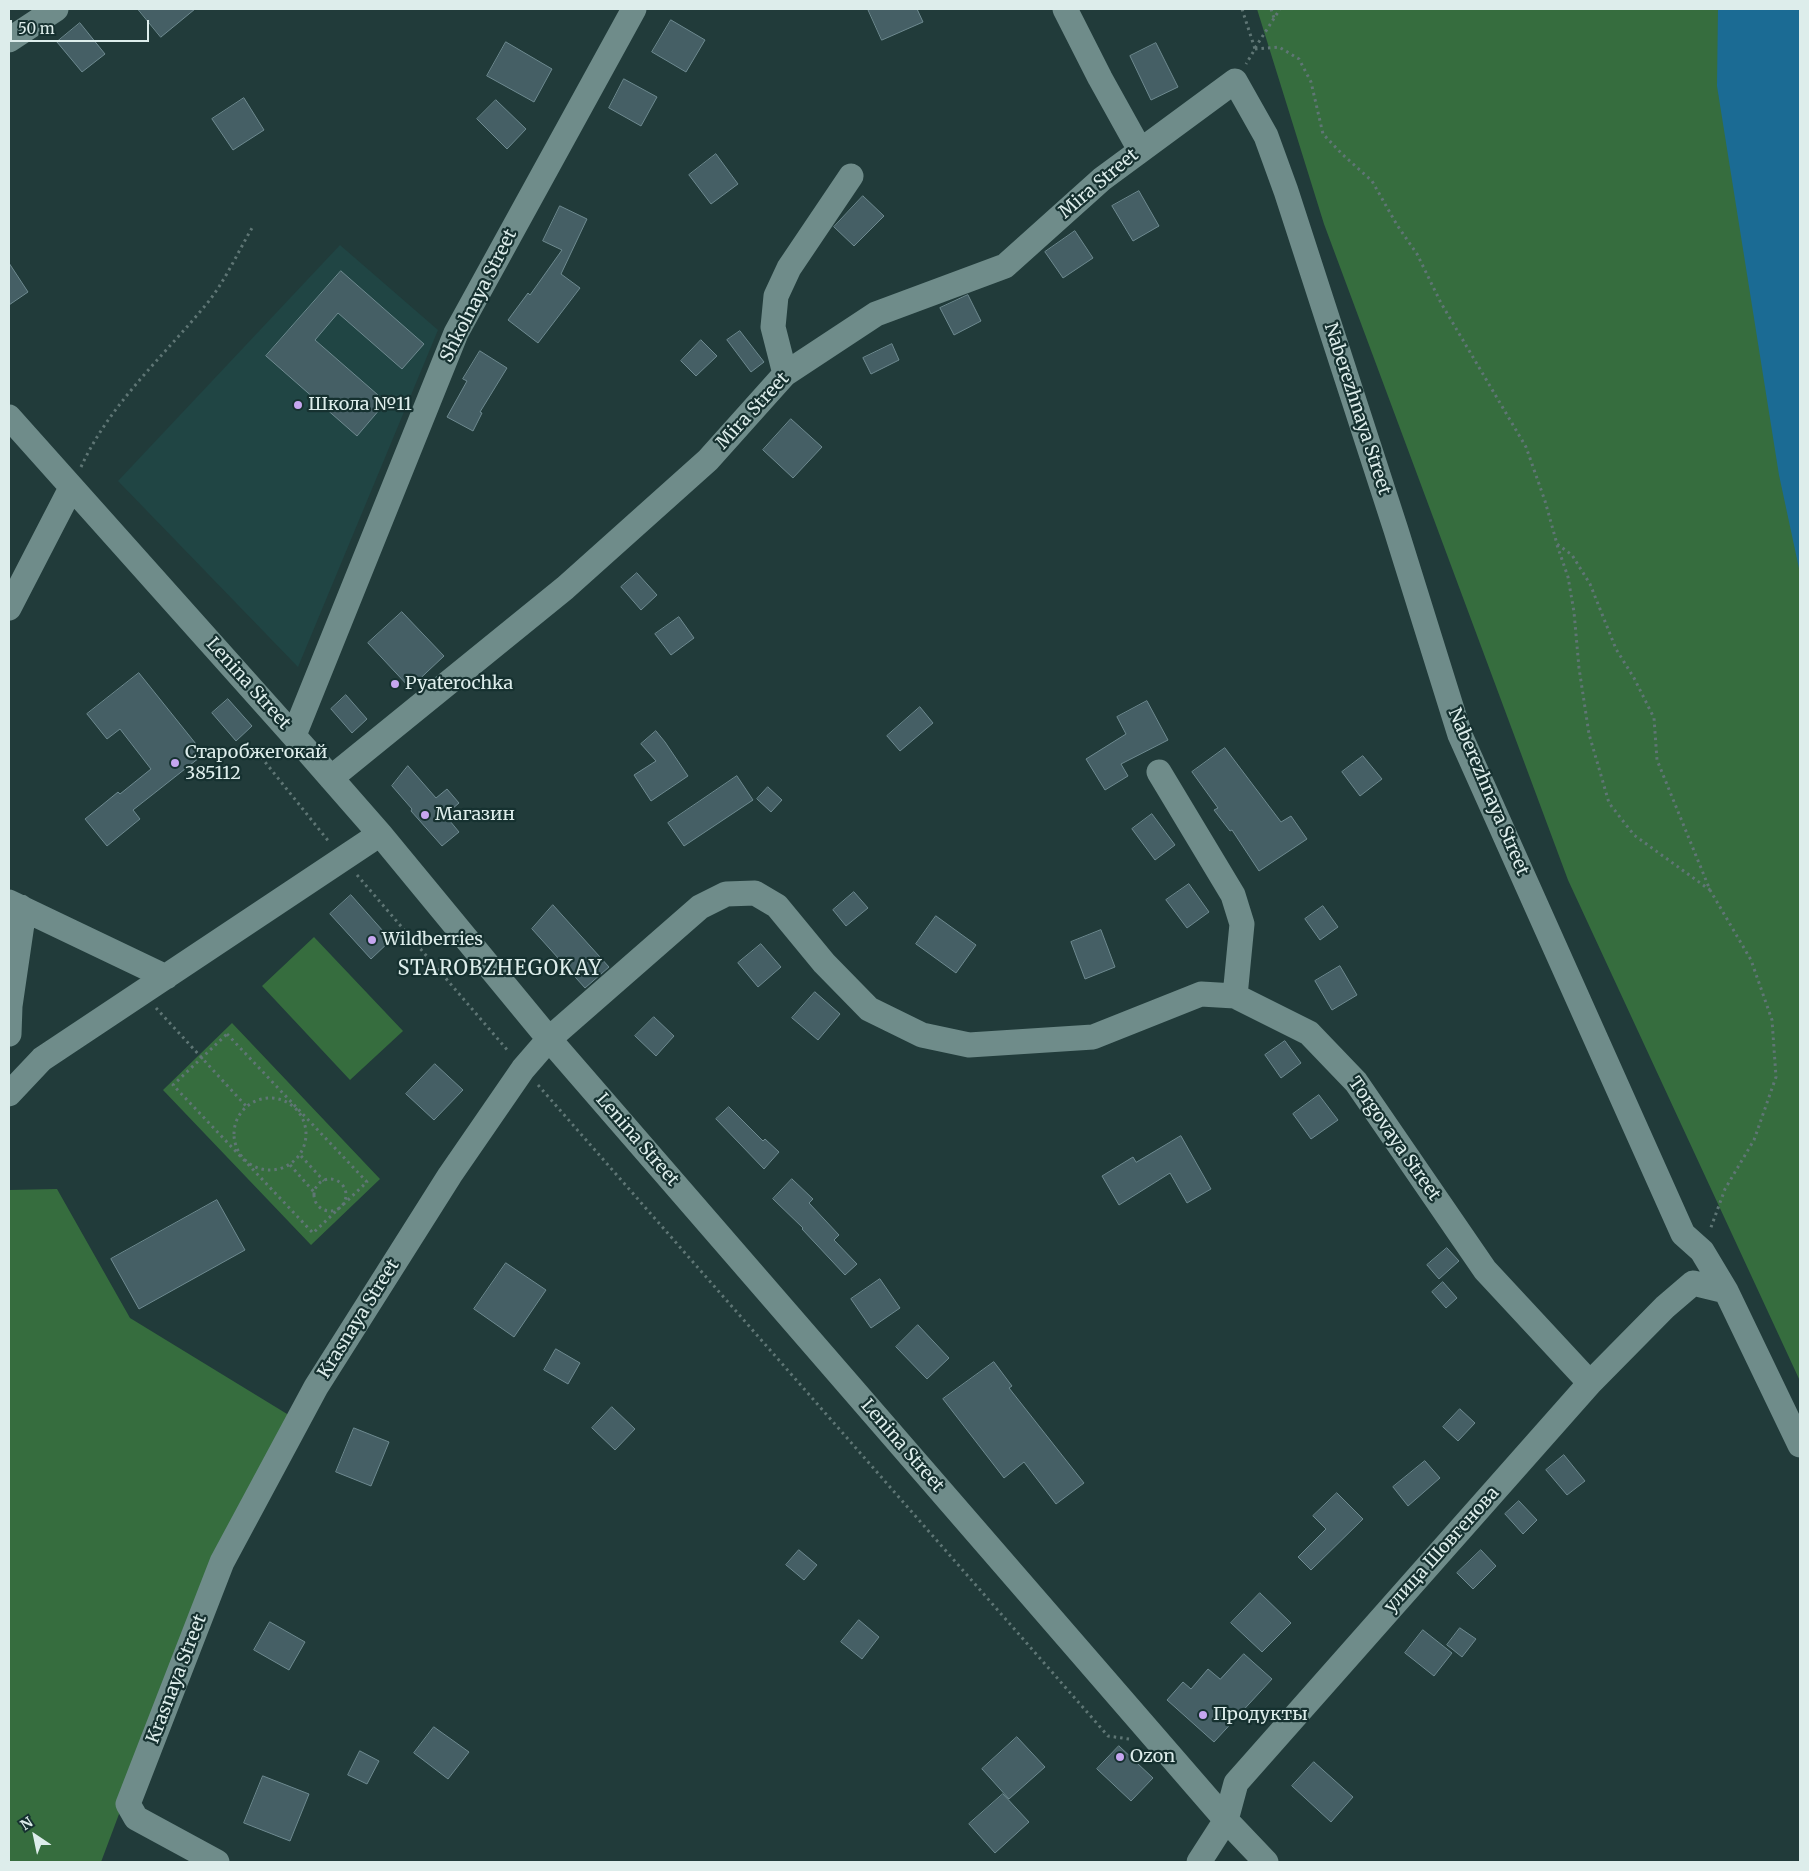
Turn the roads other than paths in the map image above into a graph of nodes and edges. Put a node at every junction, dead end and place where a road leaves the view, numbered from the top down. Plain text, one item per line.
1 (56, 9) edge
2 (634, 9) edge
3 (1065, 9) edge
4 (9, 40) edge
5 (1235, 82) joint
6 (1140, 150) junction
7 (851, 176) dead end
8 (785, 374) junction
9 (9, 417) edge
10 (71, 488) junction
11 (9, 608) edge
12 (294, 735) junction
13 (1159, 772) dead end
14 (332, 778) junction
15 (380, 834) junction
16 (15, 905) edge
17 (700, 907) joint
18 (166, 977) junction
19 (1234, 996) junction
20 (9, 1034) edge
21 (549, 1039) junction
22 (9, 1094) edge
23 (1683, 1234) junction
24 (1693, 1283) junction
25 (1726, 1291) junction
26 (1590, 1383) junction
27 (1800, 1445) edge
28 (1226, 1820) junction
29 (217, 1862) edge
30 (1199, 1862) edge
31 (1266, 1862) edge

1 - 4 street
2 - 12 street, Shkolnaya Street
3 - 6 street
5 - 6 street, Mira Street
5 - 23 street, Naberezhnaya Street
6 - 8 street, Mira Street
7 - 8 street
8 - 14 street, Mira Street
9 - 10 street, Lenina Street
10 - 11 street
10 - 12 street, Lenina Street
12 - 14 street, Lenina Street
13 - 19 street
14 - 15 street, Lenina Street
15 - 18 street
15 - 21 street, Lenina Street
16 - 18 street
16 - 20 street
17 - 19 street, Torgovaya Street
17 - 21 street, Krasnaya Street
18 - 22 street
19 - 26 street, Torgovaya Street
21 - 28 street, Lenina Street
21 - 29 street, Krasnaya Street
23 - 24 street
23 - 25 street, Naberezhnaya Street
24 - 25 street
24 - 26 street, улица Шовгенова
25 - 27 street, Naberezhnaya Street
26 - 28 street, улица Шовгенова
28 - 30 street, улица Шовгенова
28 - 31 street, Lenina Street

